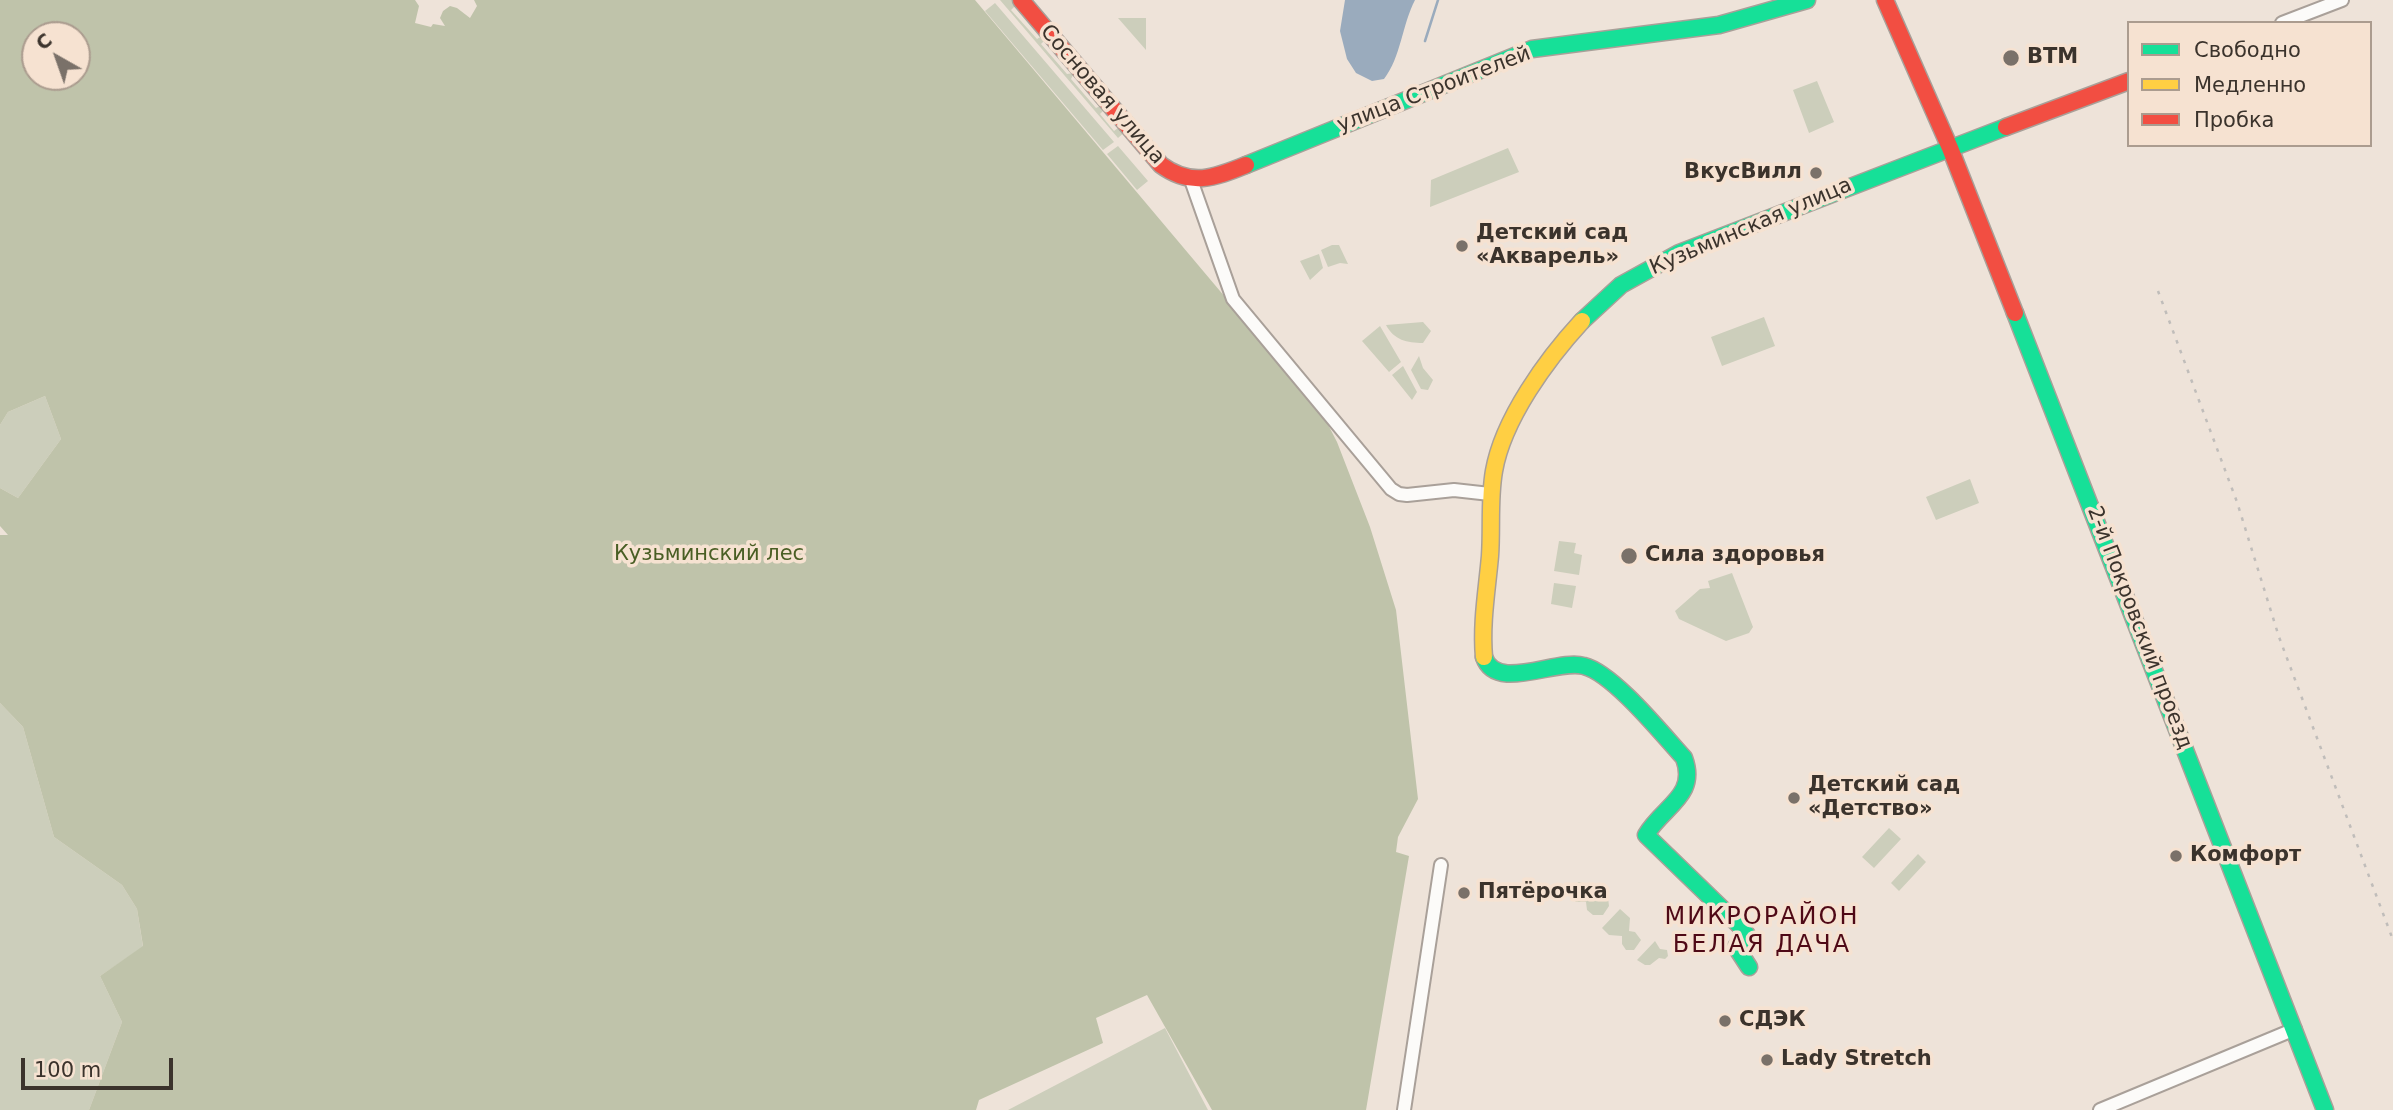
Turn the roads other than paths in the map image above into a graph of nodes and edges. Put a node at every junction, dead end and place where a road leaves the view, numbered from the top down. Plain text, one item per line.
1 (1021, 0) edge
2 (1807, 0) edge
3 (1885, 0) edge
4 (2342, 0) edge
5 (2287, 21) edge
6 (2127, 82) edge
7 (1950, 148) junction
8 (1191, 180) junction
9 (1490, 494) junction
10 (1441, 865) dead end
11 (1749, 967) dead end
12 (2295, 1029) junction
13 (1404, 1110) edge
14 (2100, 1110) edge
15 (2325, 1110) edge

1 - 8 street, Сосновая улица
2 - 8 street, улица Строителей
3 - 7 street, 2-й Покровский проезд
4 - 5 street
6 - 7 street, Кузьминская улица
7 - 9 street, Кузьминская улица
7 - 12 street, 2-й Покровский проезд
8 - 9 street
9 - 11 street, Кузьминская улица
10 - 13 street
12 - 14 street
12 - 15 street, 2-й Покровский проезд

